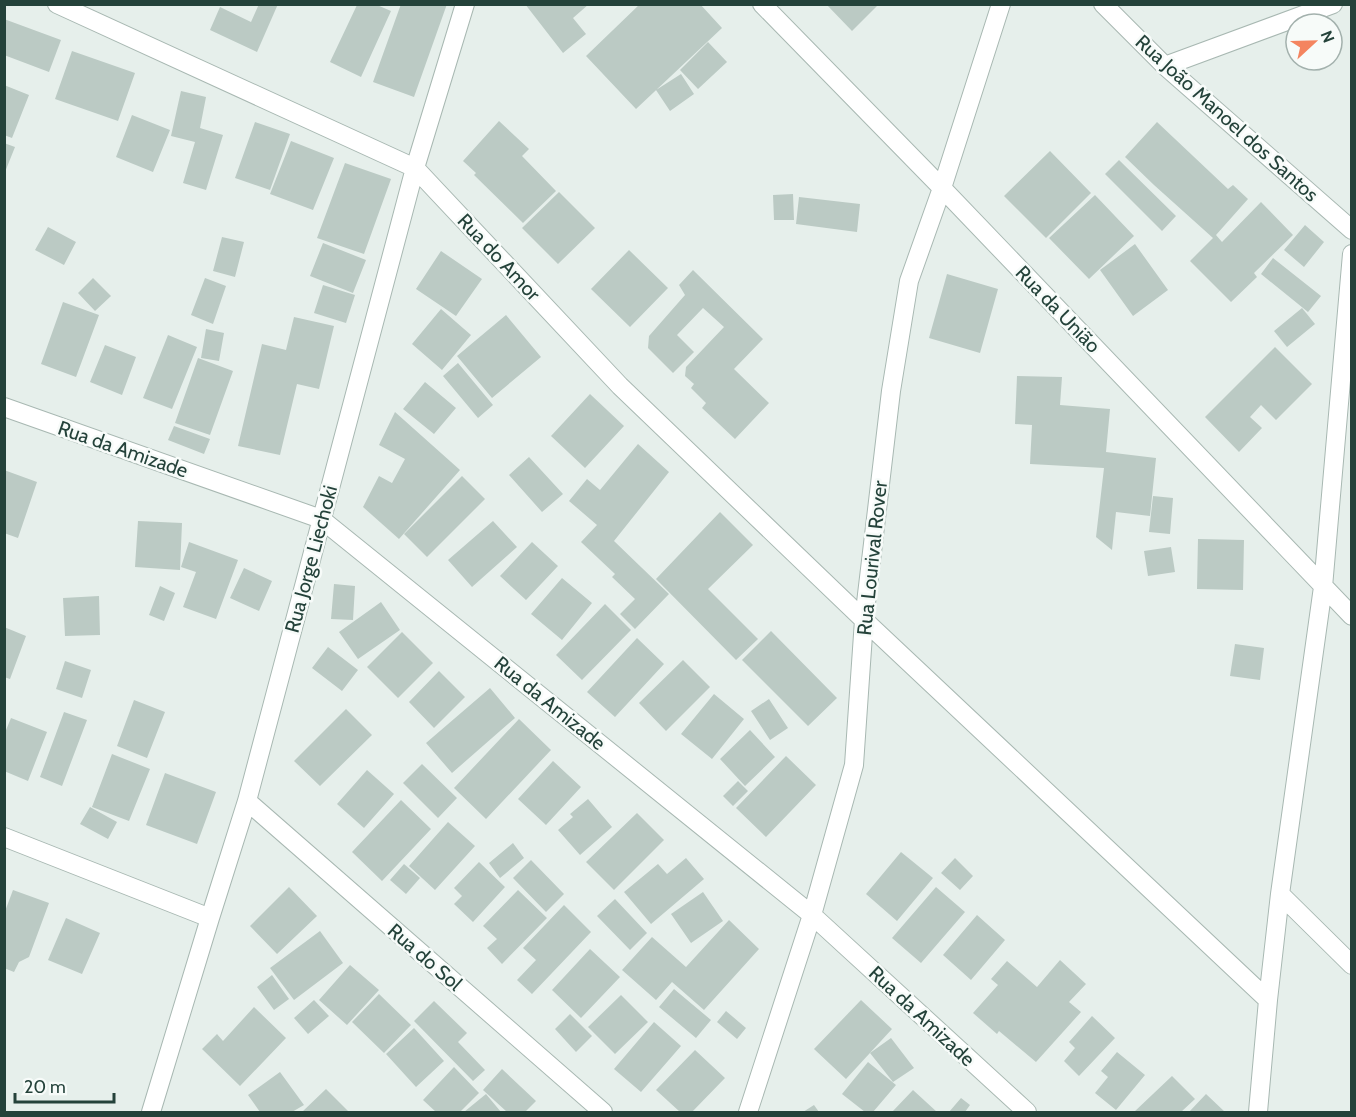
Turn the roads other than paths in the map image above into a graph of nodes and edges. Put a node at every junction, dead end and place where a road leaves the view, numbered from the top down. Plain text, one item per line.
1 (57, 4) edge
2 (465, 4) edge
3 (762, 4) edge
4 (1001, 4) edge
5 (1103, 4) edge
6 (1334, 4) edge
7 (1165, 66) junction
8 (416, 168) junction
9 (942, 188) junction
10 (1352, 230) edge
11 (1352, 254) edge
12 (4, 407) edge
13 (321, 519) junction
14 (1323, 587) junction
15 (1352, 616) edge
16 (864, 620) junction
17 (247, 801) junction
18 (4, 837) edge
19 (1280, 894) junction
20 (812, 915) junction
21 (210, 918) junction
22 (1352, 965) edge
23 (1268, 1000) junction
24 (156, 1110) edge
25 (603, 1113) edge
26 (748, 1113) edge
27 (1027, 1113) edge
28 (1258, 1113) edge

1 - 8 street, Rua do Amor
2 - 8 street, Rua Jorge Liechoki
3 - 9 street, Rua da União
4 - 9 street, Rua Lourival Rover
5 - 7 street, Rua João Manoel dos Santos
6 - 7 street
7 - 10 street, Rua João Manoel dos Santos
8 - 13 street, Rua Jorge Liechoki
8 - 16 street, Rua do Amor
9 - 14 street, Rua da União
9 - 16 street, Rua Lourival Rover
11 - 14 street
12 - 13 street, Rua da Amizade
13 - 17 street, Rua Jorge Liechoki
13 - 20 street, Rua da Amizade
14 - 15 street, Rua da União
14 - 19 street
16 - 20 street, Rua Lourival Rover
16 - 23 street, Rua do Amor
17 - 21 street, Rua Jorge Liechoki
17 - 25 street, Rua do Sol
18 - 21 street
19 - 22 street
19 - 23 street
20 - 26 street, Rua Lourival Rover
20 - 27 street, Rua da Amizade
21 - 24 street, Rua Jorge Liechoki
23 - 28 street

